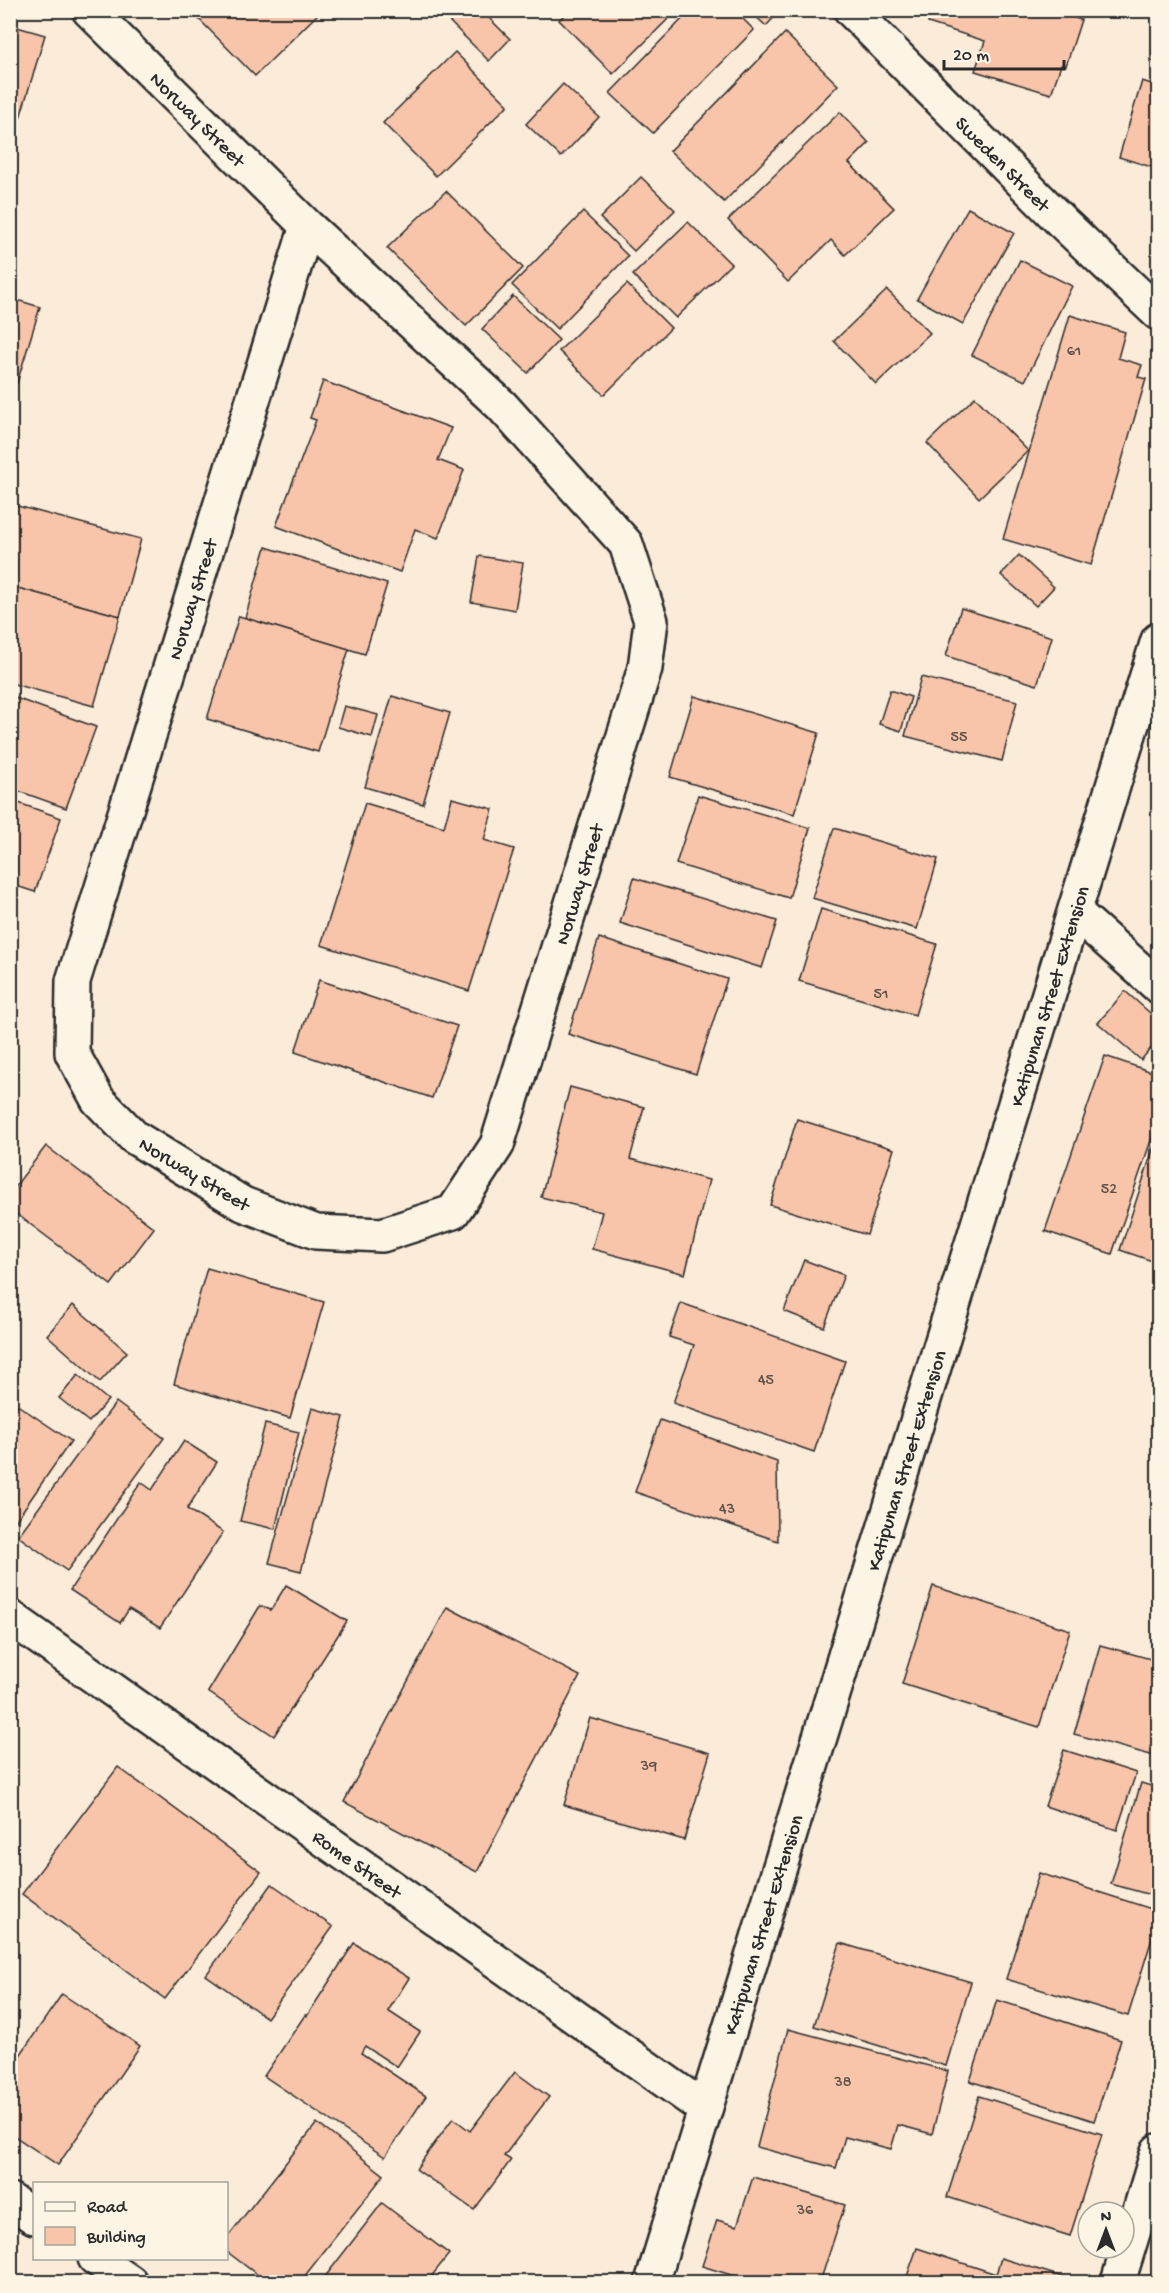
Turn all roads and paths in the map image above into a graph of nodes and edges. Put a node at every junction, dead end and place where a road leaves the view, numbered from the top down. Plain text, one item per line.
1 (89, 10) edge
2 (851, 10) edge
3 (307, 226) junction
4 (1158, 313) edge
5 (1158, 640) edge
6 (1075, 912) junction
7 (1158, 986) edge
8 (10, 1617) edge
9 (705, 2109) junction
10 (1158, 2151) edge
11 (10, 2200) edge
12 (33, 2216) edge
13 (96, 2260) edge
14 (130, 2283) edge
15 (652, 2283) edge
16 (1118, 2283) edge

1 - 3 street, Norway Street
2 - 4 street, Sweden Street
3 - 3 street, Norway Street
5 - 6 street, Katipunan Street Extension
6 - 7 street
6 - 9 street, Katipunan Street Extension
8 - 9 street, Rome Street
9 - 15 street, Katipunan Street Extension
10 - 16 street
11 - 12 street
13 - 14 street

